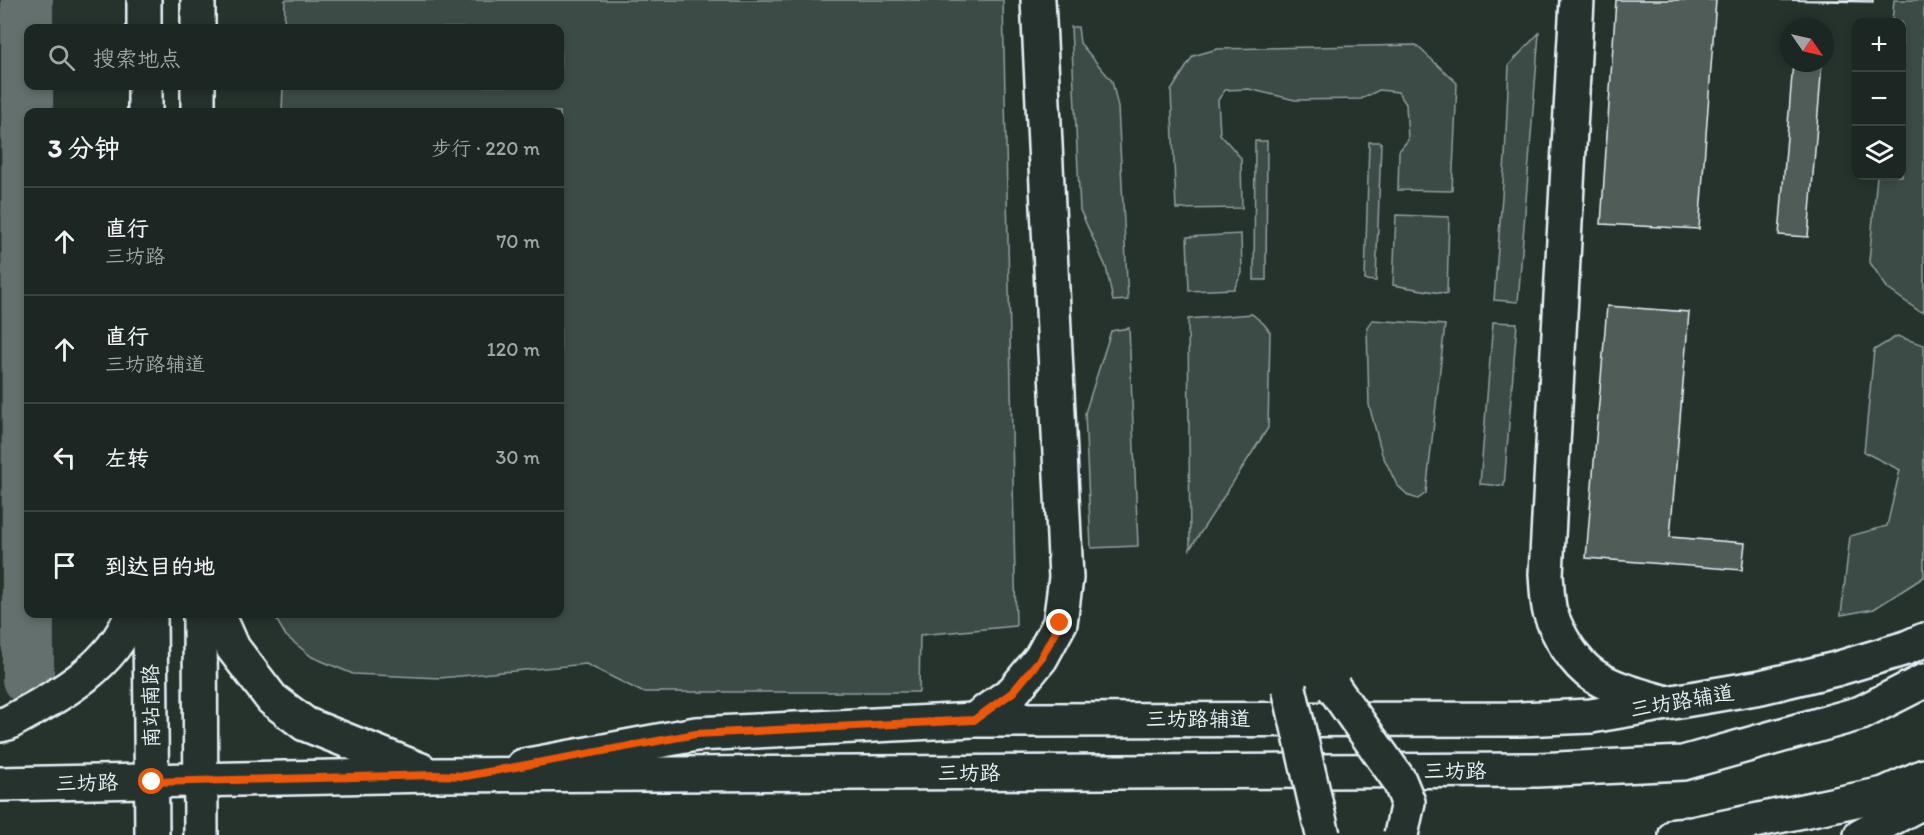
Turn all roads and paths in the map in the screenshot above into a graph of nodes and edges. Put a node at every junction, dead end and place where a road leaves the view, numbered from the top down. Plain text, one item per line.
1 (144, 0) edge
2 (198, 0) edge
3 (1038, 0) edge
4 (1577, 0) edge
5 (144, 24) edge
6 (198, 24) edge
7 (145, 90) edge
8 (198, 90) edge
9 (145, 108) edge
10 (198, 108) edge
11 (130, 618) edge
12 (150, 618) edge
13 (200, 618) edge
14 (220, 618) edge
15 (1924, 640) edge
16 (1924, 681) edge
17 (1289, 688) dead end
18 (1334, 688) dead end
19 (1667, 704) junction
20 (974, 720) junction
21 (0, 725) edge
22 (0, 773) edge
23 (434, 775) junction
24 (466, 776) junction
25 (1924, 776) edge
26 (201, 780) junction
27 (152, 782) junction
28 (0, 784) edge
29 (42, 784) junction
30 (1924, 801) edge
31 (152, 835) edge
32 (201, 835) edge
33 (1323, 835) edge
34 (1401, 835) edge
35 (1676, 835) edge
36 (1861, 835) edge

1 - 5 main road
2 - 6 main road
3 - 20 main road
4 - 19 main road
7 - 9 main road
8 - 10 main road
11 - 21 main road
12 - 27 main road, 南站南路
13 - 26 main road
14 - 23 main road
15 - 19 main road, 三坊路辅道
16 - 24 main road, 三坊路
17 - 33 main road, bridge
18 - 34 main road, bridge
19 - 20 main road, 三坊路辅道
20 - 24 main road, 三坊路辅道
22 - 29 main road
23 - 24 main road, 三坊路
23 - 26 main road, 三坊路
25 - 35 main road
26 - 27 main road, 三坊路
26 - 32 main road
27 - 29 main road, 三坊路
27 - 31 main road, 南站南路
28 - 29 main road, 三坊路
30 - 36 main road

